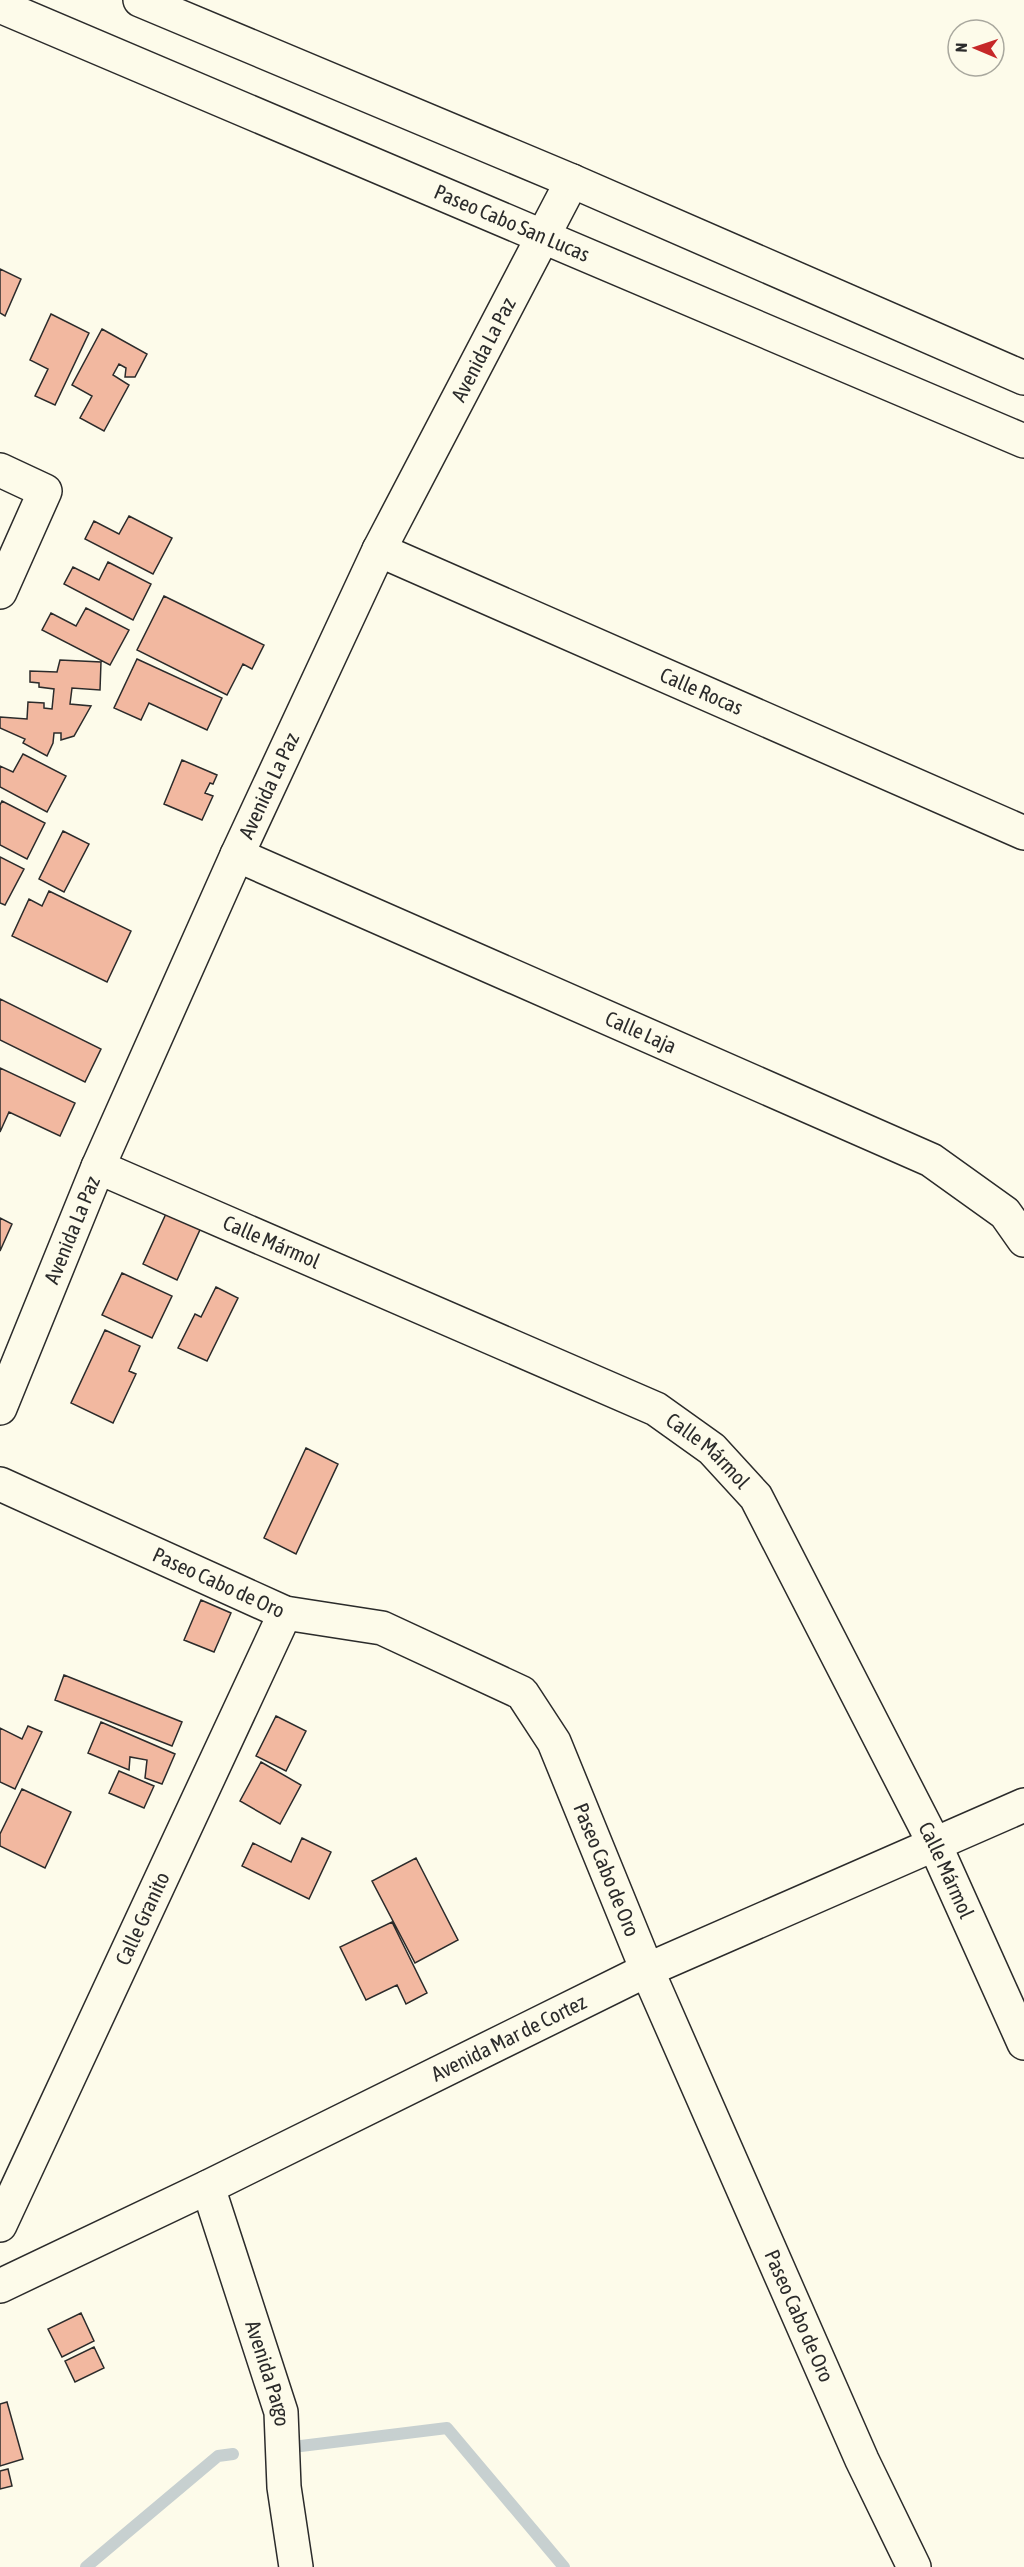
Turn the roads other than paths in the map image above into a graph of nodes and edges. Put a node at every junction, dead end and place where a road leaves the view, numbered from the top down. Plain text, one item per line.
1 (140, 0) edge
2 (0, 6) edge
3 (572, 181) junction
4 (541, 237) junction
5 (1024, 378) edge
6 (1024, 441) edge
7 (0, 470) edge
8 (379, 550) junction
9 (0, 592) edge
10 (1024, 833) edge
11 (237, 855) junction
12 (98, 1167) junction
13 (1024, 1240) edge
14 (0, 1408) edge
15 (0, 1484) edge
16 (285, 1613) junction
17 (1024, 1805) edge
18 (935, 1845) junction
19 (647, 1970) junction
20 (1024, 2043) edge
21 (208, 2187) junction
22 (0, 2225) edge
23 (0, 2286) edge
24 (296, 2567) edge
25 (914, 2567) edge

1 - 3 street
2 - 4 street, Paseo Cabo San Lucas
3 - 4 street, Avenida La Paz
3 - 5 street
4 - 6 street, Paseo Cabo San Lucas
4 - 8 street, Avenida La Paz
7 - 9 street
8 - 10 street, Calle Rocas
8 - 11 street, Avenida La Paz
11 - 12 street, Avenida La Paz
11 - 13 street, Calle Laja
12 - 14 street, Avenida La Paz
12 - 18 street, Calle Mármol
15 - 16 street, Paseo Cabo de Oro
16 - 19 street, Paseo Cabo de Oro
16 - 22 street, Calle Granito
17 - 18 street, Avenida Mar de Cortez
18 - 19 street, Avenida Mar de Cortez
18 - 20 street, Calle Mármol
19 - 21 street, Avenida Mar de Cortez
19 - 25 street, Paseo Cabo de Oro
21 - 23 street, Avenida Mar de Cortez
21 - 24 street, Avenida Pargo

